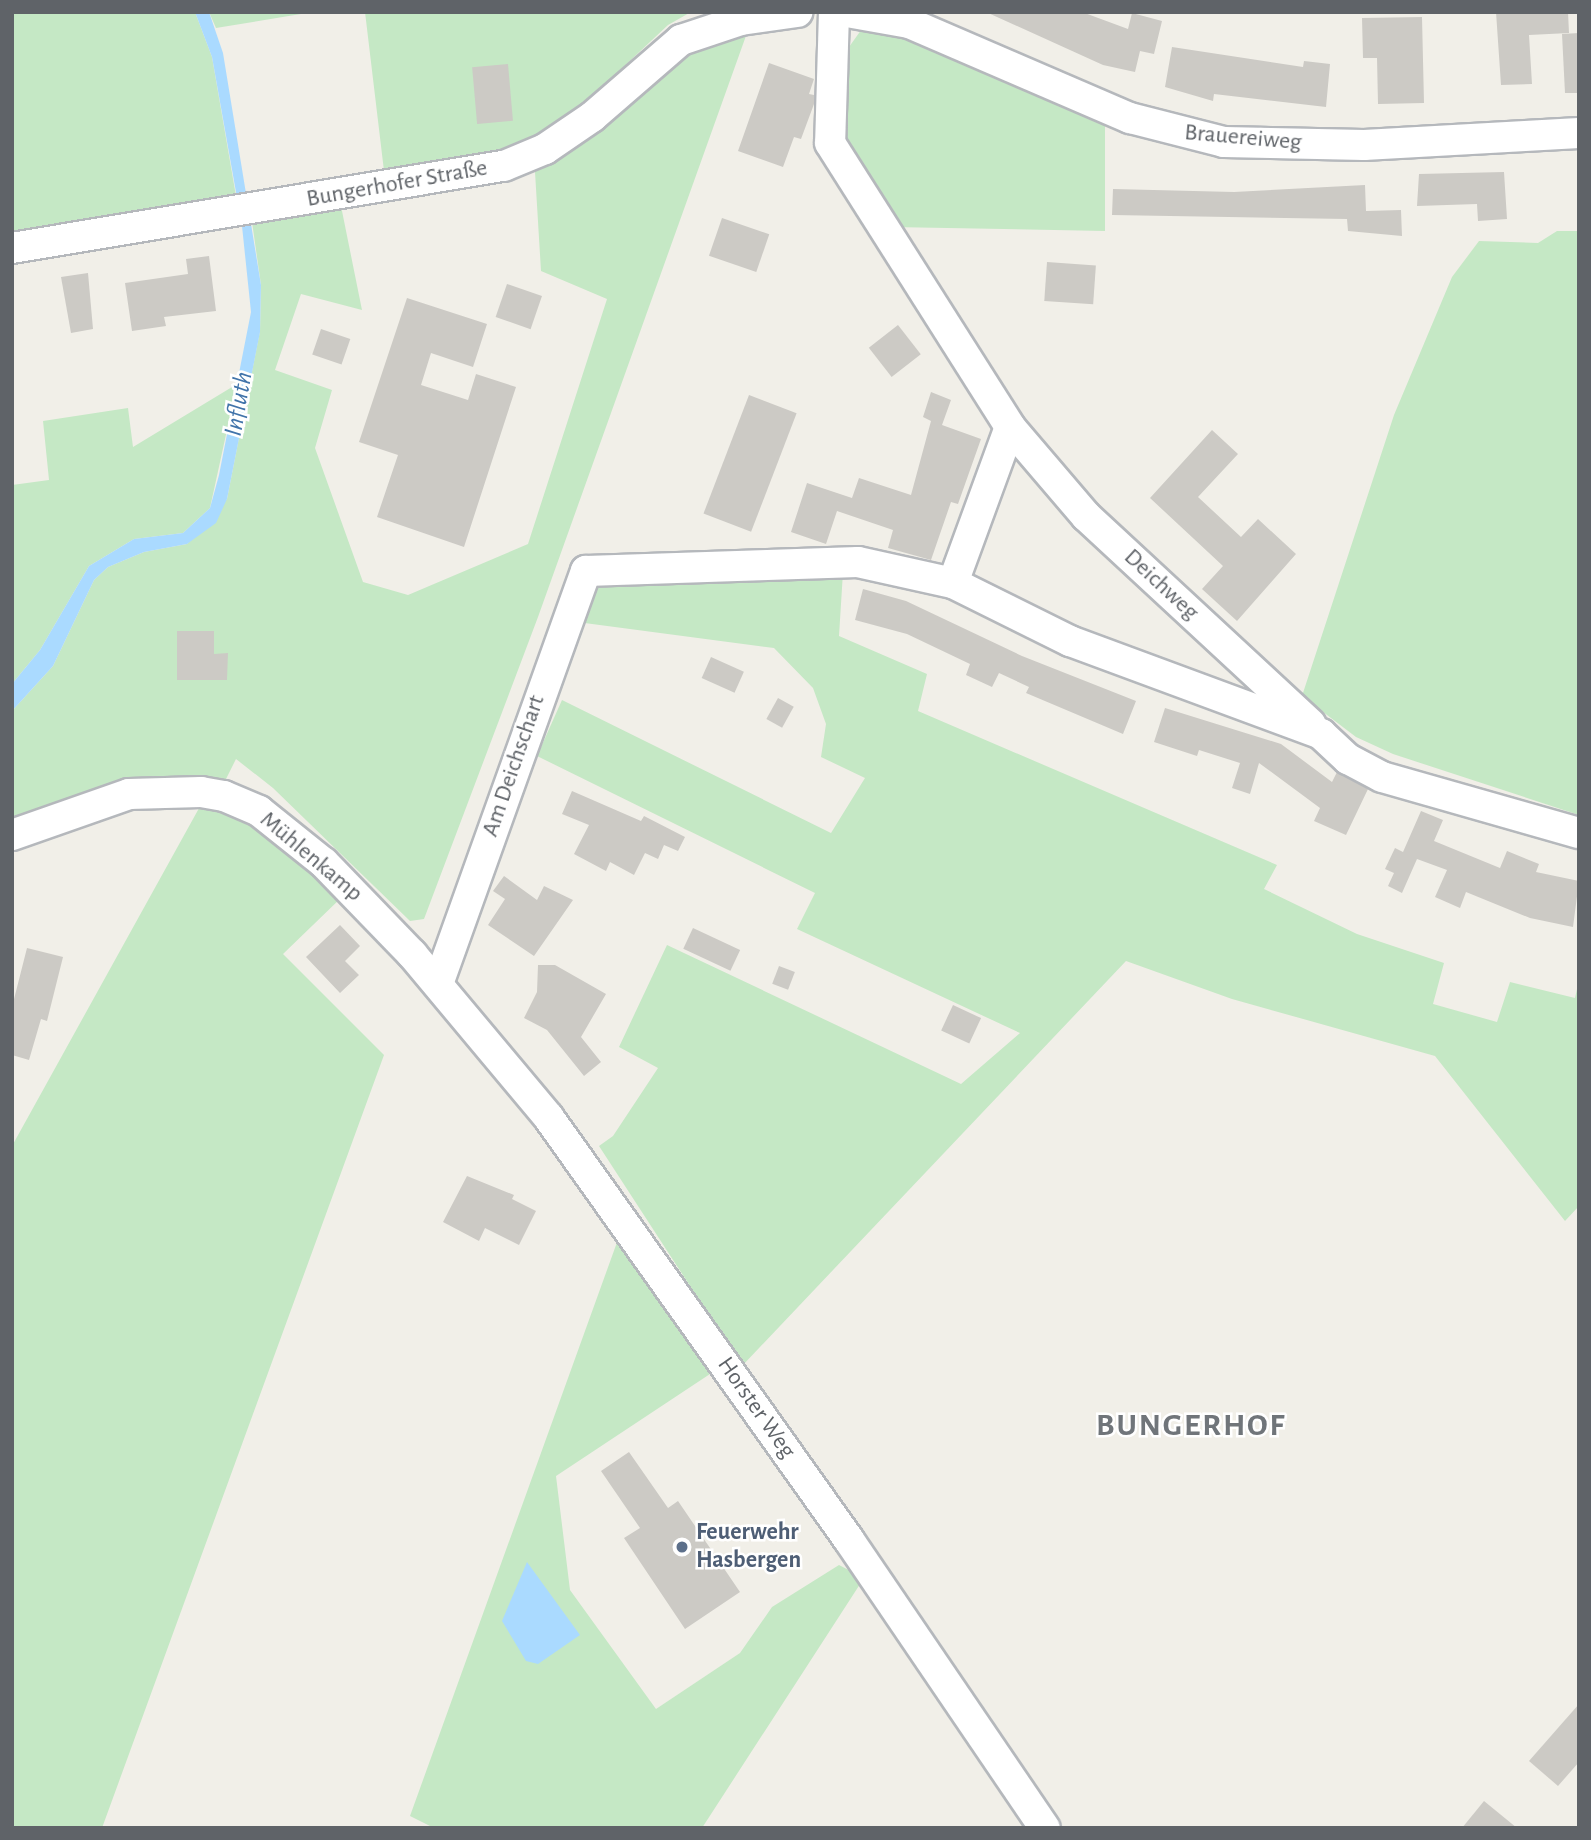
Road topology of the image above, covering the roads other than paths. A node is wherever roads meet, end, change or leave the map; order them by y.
1 (797, 12) edge
2 (834, 12) edge
3 (846, 12) edge
4 (1579, 133) edge
5 (12, 248) edge
6 (1010, 427) junction
7 (608, 568) joint
8 (953, 583) junction
9 (1321, 734) junction
10 (1579, 833) edge
11 (12, 835) edge
12 (444, 992) junction
13 (1045, 1828) edge

1 - 5 street, Bungerhofer Straße
2 - 6 street, Deichweg
3 - 4 street, Brauereiweg
6 - 8 street
6 - 9 street, Deichweg
7 - 8 street, Deichweg
7 - 12 street, Am Deichschart
8 - 9 street, Deichweg
9 - 10 street, Deichweg
11 - 12 street, Mühlenkamp
12 - 13 street, Horster Weg

